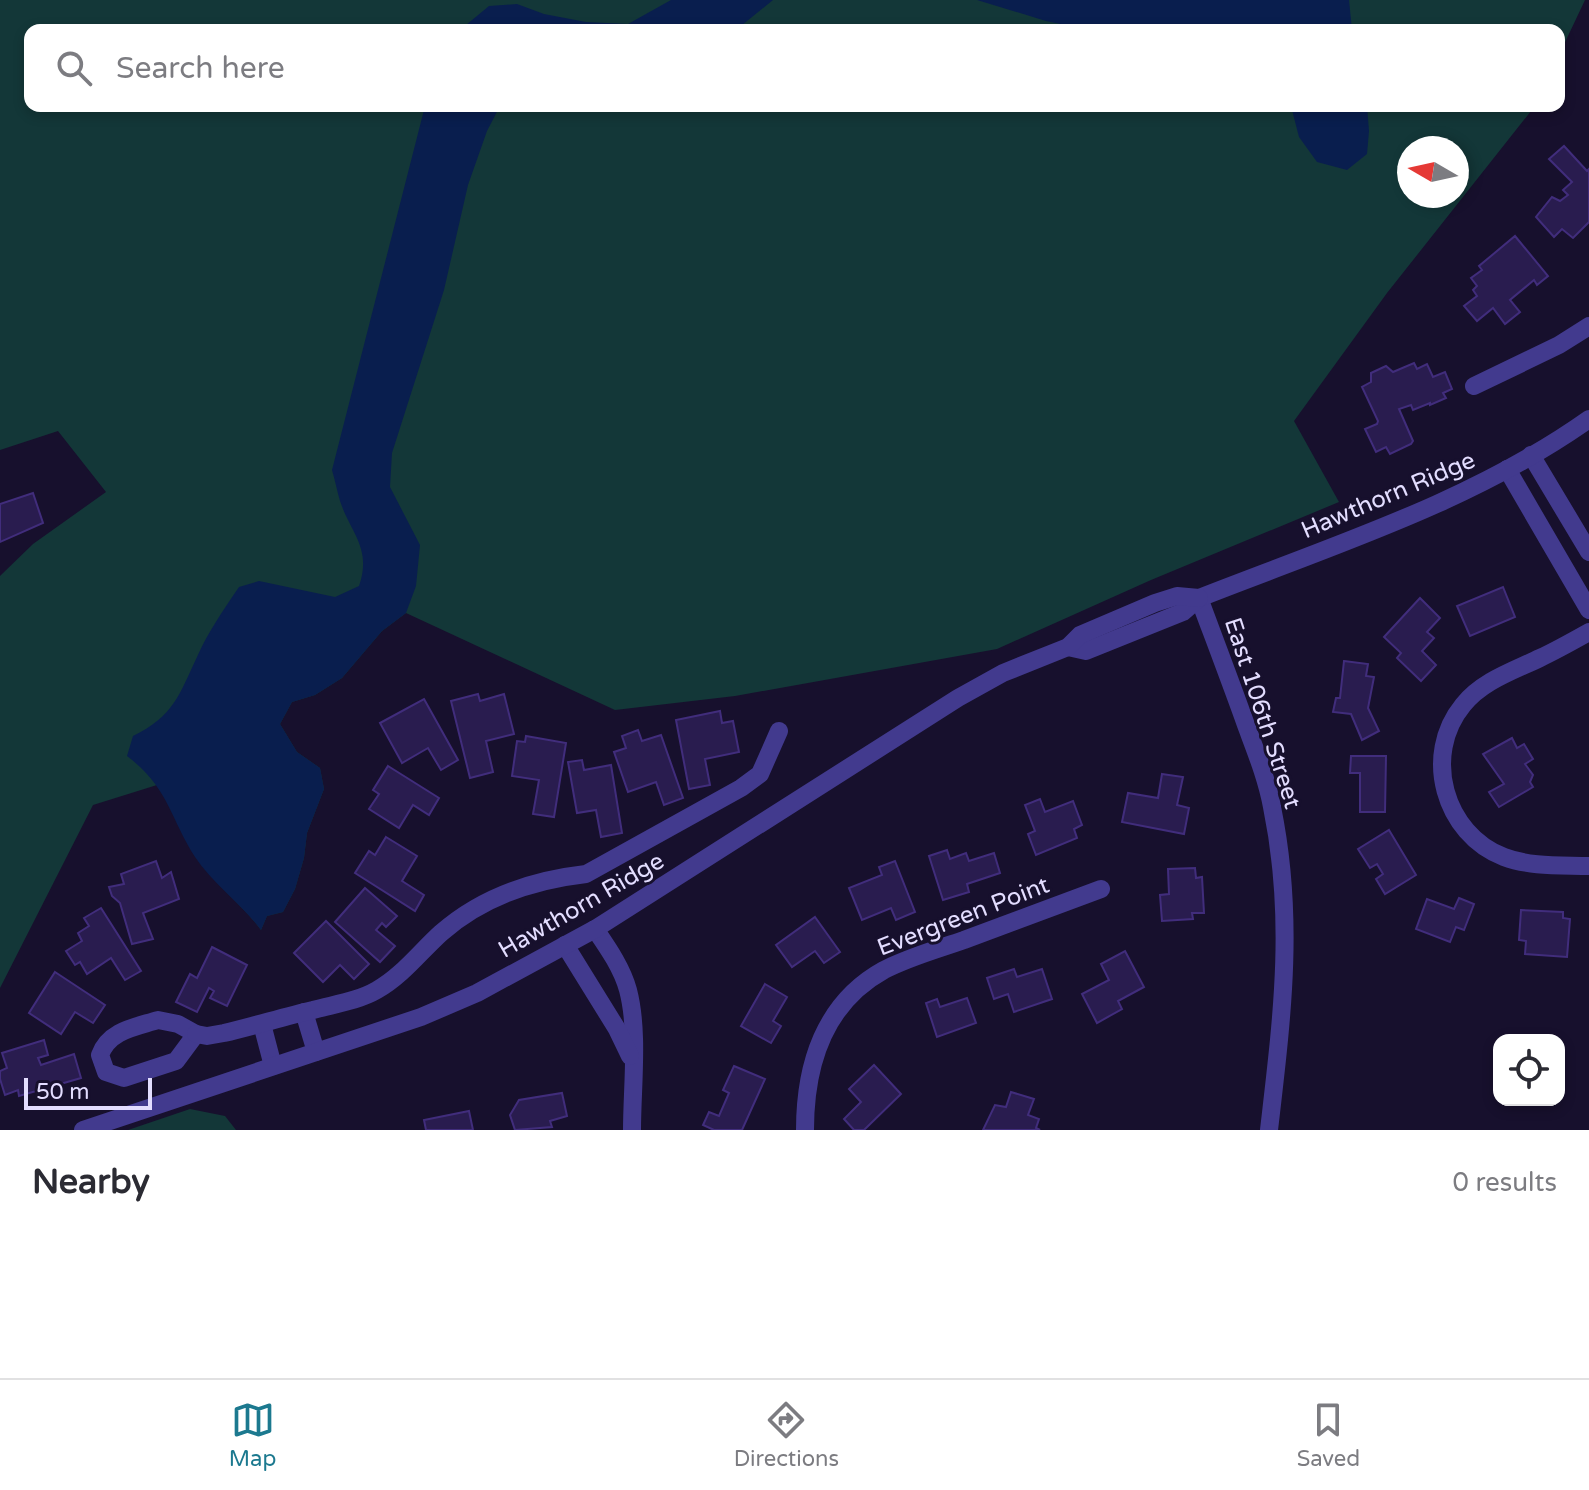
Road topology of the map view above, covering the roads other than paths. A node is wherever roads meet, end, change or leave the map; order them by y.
1 (1589, 326) edge
2 (1474, 386) dead end
3 (1589, 419) edge
4 (1531, 455) junction
5 (1507, 469) junction
6 (1589, 552) edge
7 (1199, 598) junction
8 (1589, 610) edge
9 (1589, 632) edge
10 (779, 731) dead end
11 (1589, 866) edge
12 (1101, 889) dead end
13 (595, 929) junction
14 (565, 945) junction
15 (304, 1012) junction
16 (262, 1024) junction
17 (196, 1034) junction
18 (316, 1052) junction
19 (632, 1062) junction
20 (273, 1066) junction
21 (83, 1130) edge
22 (632, 1130) edge
23 (805, 1130) edge
24 (1269, 1130) edge

1 - 2 street
3 - 4 street, Hawthorn Ridge
4 - 5 street, Hawthorn Ridge
4 - 6 street
5 - 7 street, Hawthorn Ridge
5 - 8 street
7 - 13 street, Hawthorn Ridge
7 - 24 street, East 106th Street
9 - 11 street
10 - 15 street
12 - 23 street, Evergreen Point
13 - 14 street, Hawthorn Ridge
13 - 19 street
14 - 18 street, Hawthorn Ridge
14 - 19 street
15 - 16 street
15 - 18 street
16 - 17 street
16 - 20 street
17 - 17 street
18 - 20 street, Hawthorn Ridge
19 - 22 street
20 - 21 street, Hawthorn Ridge

